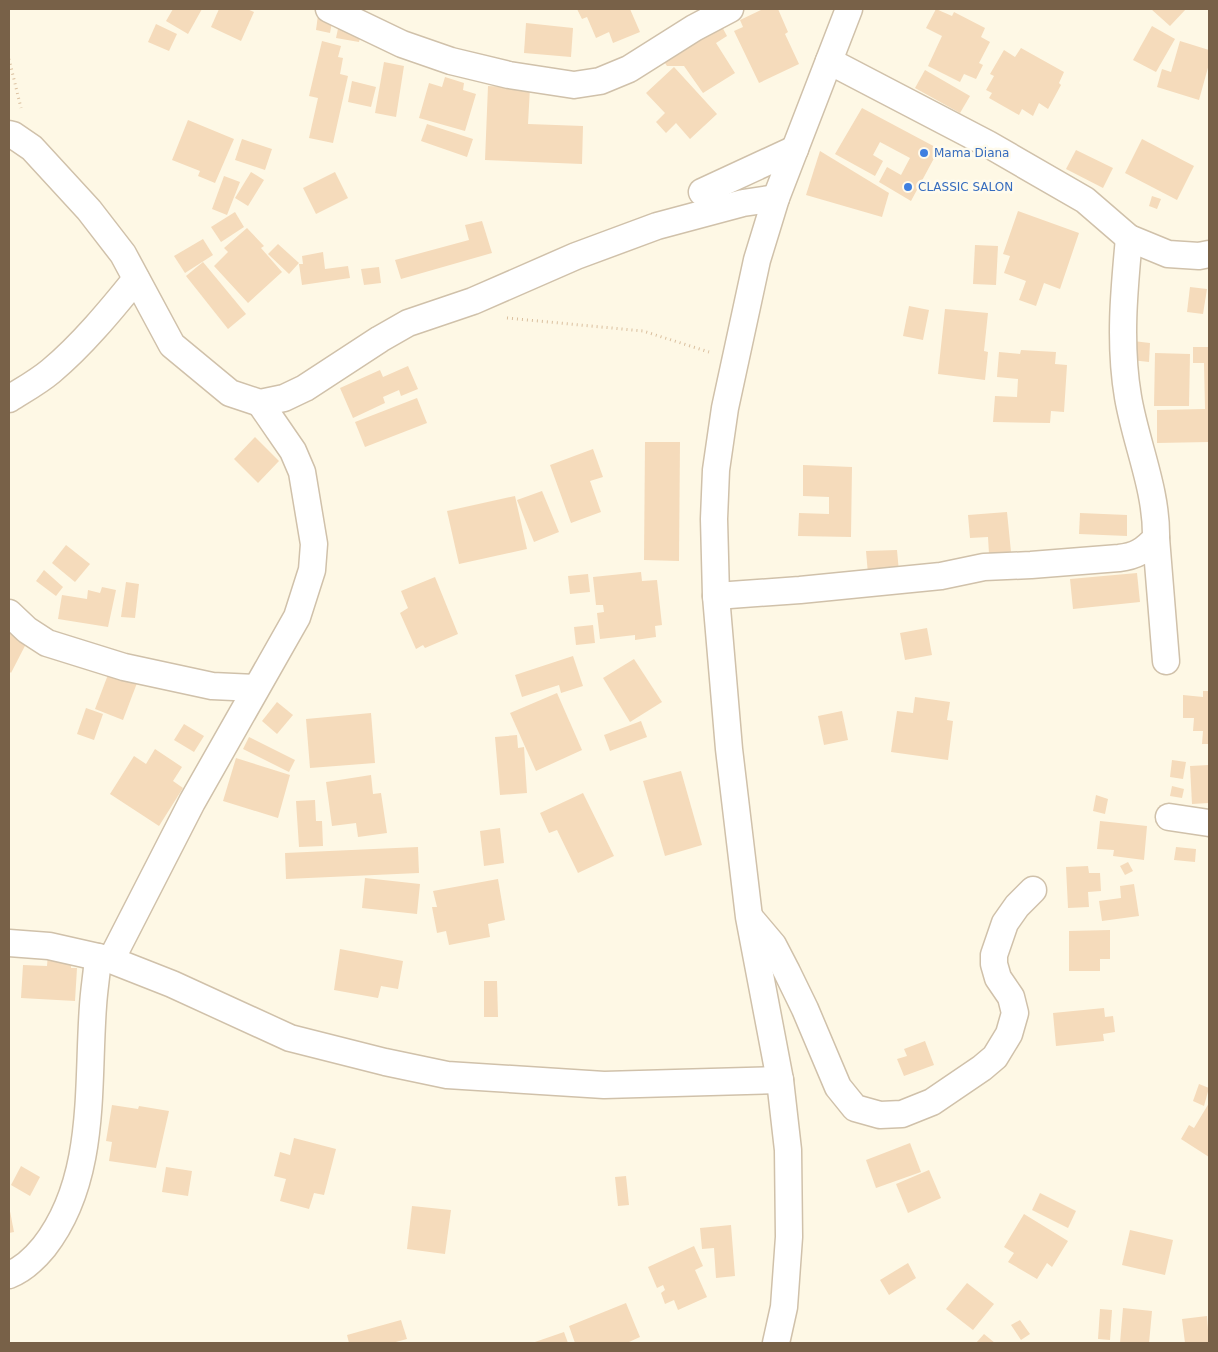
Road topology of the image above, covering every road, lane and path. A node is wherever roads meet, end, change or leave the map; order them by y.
1 (330, 9) edge
2 (730, 9) edge
3 (849, 9) edge
4 (9, 59) edge
5 (829, 61) junction
6 (9, 134) edge
7 (32, 148) junction
8 (795, 149) junction
9 (702, 192) dead end
10 (776, 198) junction
11 (1129, 238) junction
12 (1209, 254) edge
13 (136, 279) junction
14 (473, 301) junction
15 (736, 361) junction
16 (9, 398) edge
17 (260, 403) junction
18 (1156, 538) junction
19 (716, 596) junction
20 (9, 613) edge
21 (1166, 661) dead end
22 (256, 688) junction
23 (1169, 817) dead end
24 (1209, 823) edge
25 (1033, 890) dead end
26 (749, 917) junction
27 (9, 943) edge
28 (105, 958) junction
29 (780, 1080) junction
30 (9, 1275) edge
31 (776, 1343) edge

1 - 2 street
3 - 5 street
4 - 7 path
5 - 8 street
5 - 11 street
6 - 7 street
7 - 13 street
8 - 9 street
8 - 10 street
10 - 14 street
10 - 15 street
11 - 12 street
11 - 18 street
13 - 16 street
13 - 17 street
14 - 15 path
14 - 17 street
15 - 19 street
17 - 22 street
18 - 19 street
18 - 21 street
19 - 26 street
20 - 22 street
22 - 28 street
23 - 24 street
25 - 26 street
26 - 29 street
27 - 28 street
28 - 29 street
28 - 30 street
29 - 31 street

